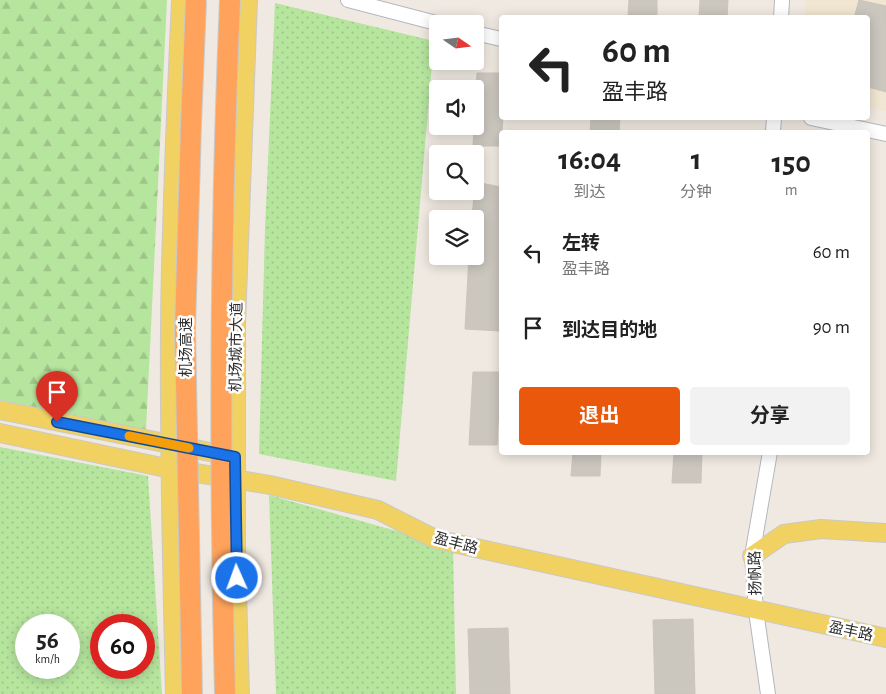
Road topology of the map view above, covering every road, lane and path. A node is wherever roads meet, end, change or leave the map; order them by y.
1 (181, 0) edge
2 (196, 0) edge
3 (230, 0) edge
4 (248, 0) edge
5 (348, 0) edge
6 (782, 0) edge
7 (781, 15) edge
8 (429, 21) edge
9 (484, 35) edge
10 (499, 39) edge
11 (820, 120) edge
12 (867, 130) edge
13 (870, 131) edge
14 (886, 134) edge
15 (0, 410) edge
16 (0, 433) edge
17 (171, 444) junction
18 (769, 455) edge
19 (235, 457) junction
20 (171, 469) junction
21 (235, 479) junction
22 (886, 533) edge
23 (752, 556) junction
24 (756, 611) junction
25 (886, 638) edge
26 (175, 694) edge
27 (192, 694) edge
28 (225, 694) edge
29 (240, 694) edge
30 (768, 694) edge

1 - 17 main road
2 - 27 highway, 机场高速, bridge
3 - 28 highway, bridge
4 - 19 main road, 机场城市大道
5 - 8 street
6 - 7 street
9 - 10 street
11 - 12 street
13 - 14 street
15 - 17 main road
16 - 20 main road, 盈丰路
17 - 19 main road
17 - 20 main road
18 - 23 street, 扬帆路
19 - 21 main road, 机场城市大道
20 - 21 main road, 盈丰路
20 - 26 main road
21 - 24 main road, 盈丰路
21 - 29 main road, 机场城市大道
22 - 23 main road
23 - 24 street, 扬帆路
24 - 25 main road, 盈丰路
24 - 30 street, 扬帆路

